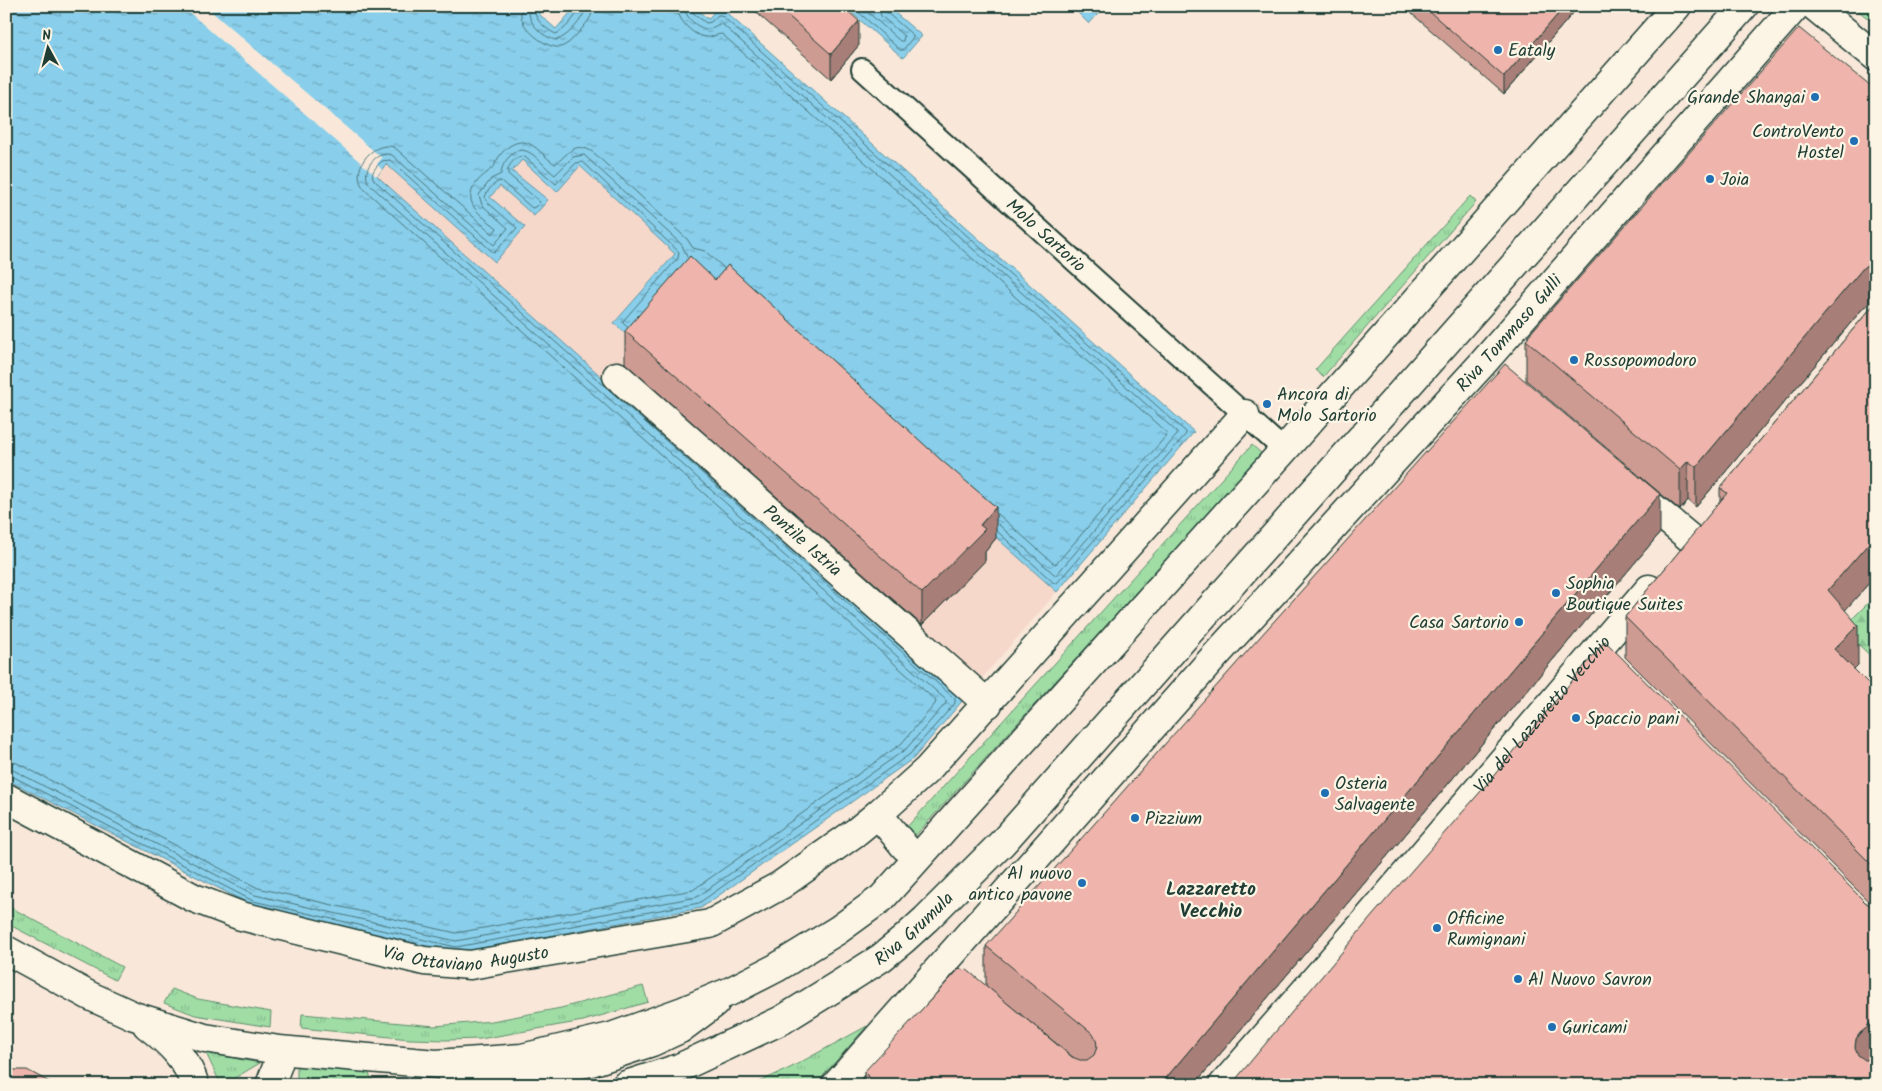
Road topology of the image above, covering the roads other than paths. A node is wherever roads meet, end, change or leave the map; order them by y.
1 (1677, 6) edge
2 (1744, 6) edge
3 (1796, 6) edge
4 (1814, 6) edge
5 (1876, 57) edge
6 (862, 69) dead end
7 (1482, 364) junction
8 (616, 376) dead end
9 (1504, 383) edge
10 (1237, 408) junction
11 (1284, 450) junction
12 (1611, 472) edge
13 (988, 704) junction
14 (6, 800) edge
15 (878, 814) junction
16 (906, 847) dead end
17 (6, 950) edge
18 (731, 991) junction
19 (134, 1016) junction
20 (677, 1076) edge
21 (195, 1085) edge
22 (451, 1085) edge
23 (626, 1085) edge
24 (836, 1085) edge
25 (1223, 1085) edge

1 - 11 street
2 - 20 street, Riva Grumula
3 - 7 street, Riva Tommaso Gulli
4 - 5 street
6 - 10 lane, Molo Sartorio
7 - 9 street
7 - 24 street, Riva Tommaso Gulli
8 - 13 street, Pontile Istria
10 - 11 lane
10 - 13 street
11 - 18 street
12 - 25 street, Via del Lazzaretto Vecchio
13 - 15 street
14 - 15 street, Via Ottaviano Augusto
15 - 16 street
17 - 19 street
18 - 19 street
18 - 22 street
19 - 21 street
20 - 23 street, Riva Grumula

